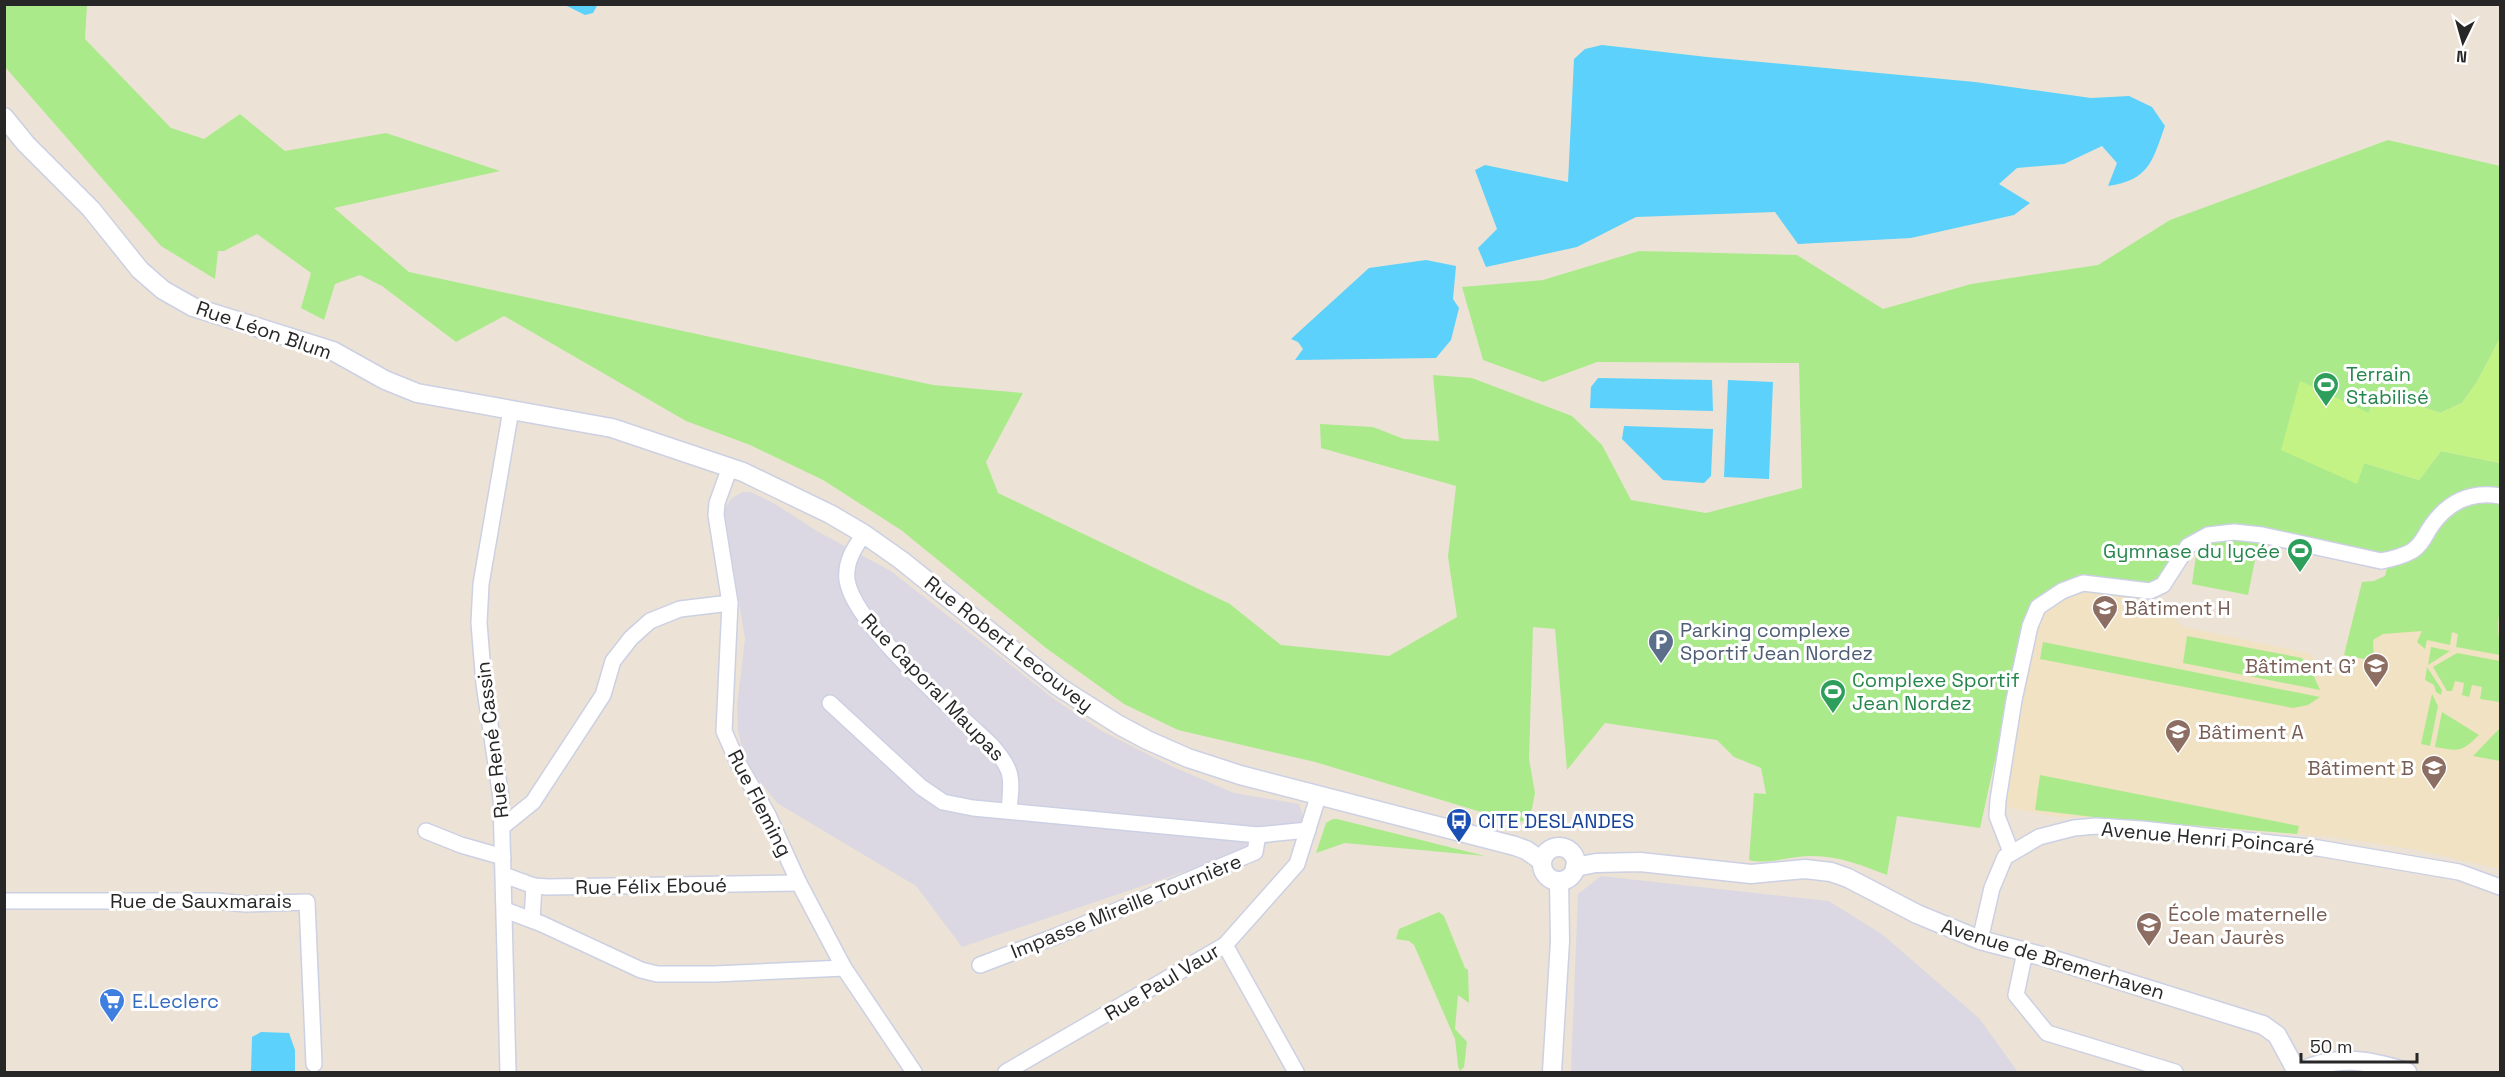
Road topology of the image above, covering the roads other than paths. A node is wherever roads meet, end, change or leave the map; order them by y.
1 (4, 117) edge
2 (511, 410) junction
3 (730, 467) junction
4 (2500, 496) edge
5 (864, 534) junction
6 (730, 603) junction
7 (830, 704) dead end
8 (1318, 797) junction
9 (1009, 810) junction
10 (502, 828) junction
11 (1308, 830) junction
12 (426, 831) dead end
13 (1258, 835) junction
14 (2011, 852) junction
15 (504, 857) junction
16 (1542, 861) junction
17 (1575, 867) junction
18 (504, 875) junction
19 (1559, 881) junction
20 (799, 883) junction
21 (534, 886) junction
22 (2500, 887) edge
23 (4, 901) edge
24 (505, 910) junction
25 (532, 920) junction
26 (1980, 940) junction
27 (1225, 945) junction
28 (2025, 952) junction
29 (980, 965) dead end
30 (844, 968) junction
31 (314, 1064) dead end
32 (508, 1072) edge
33 (914, 1072) edge
34 (1006, 1072) edge
35 (1296, 1072) edge
36 (1552, 1072) edge
37 (2175, 1072) edge
38 (2298, 1072) edge
39 (2407, 1072) edge

1 - 2 street, Rue Léon Blum
2 - 3 street, Rue Léon Blum
2 - 10 street, Rue René Cassin
3 - 5 street, Rue Robert Lecouvey
3 - 6 street, Rue Fleming
4 - 14 street
5 - 8 street, Rue Robert Lecouvey
5 - 9 street, Rue Caporal Maupas
6 - 10 street
6 - 20 street, Rue Fleming
7 - 9 street
8 - 11 street, Rue Paul Vaur
8 - 16 street, Rue Robert Lecouvey
9 - 13 street
10 - 15 street, Rue René Cassin
11 - 13 street
11 - 27 street, Rue Paul Vaur
12 - 15 street
13 - 29 street, Impasse Mireille Tournière
14 - 22 street, Avenue Henri Poincaré
14 - 26 street
15 - 18 street, Rue René Cassin
16 - 17 street
16 - 19 street
17 - 19 street
17 - 26 street, Avenue de Bremerhaven
18 - 21 street, Rue Félix Eboué
18 - 24 street, Rue René Cassin
19 - 36 street
20 - 21 street, Rue Félix Eboué
20 - 30 street, Rue Fleming
21 - 25 street
23 - 31 street, Rue de Sauxmarais
24 - 25 street
24 - 32 street, Rue René Cassin
25 - 30 street
26 - 28 street, Avenue de Bremerhaven
27 - 34 street, Rue Paul Vaur
27 - 35 street
28 - 37 street
28 - 38 street, Avenue de Bremerhaven
30 - 33 street, Rue Fleming
38 - 39 street, Avenue de Bremerhaven

